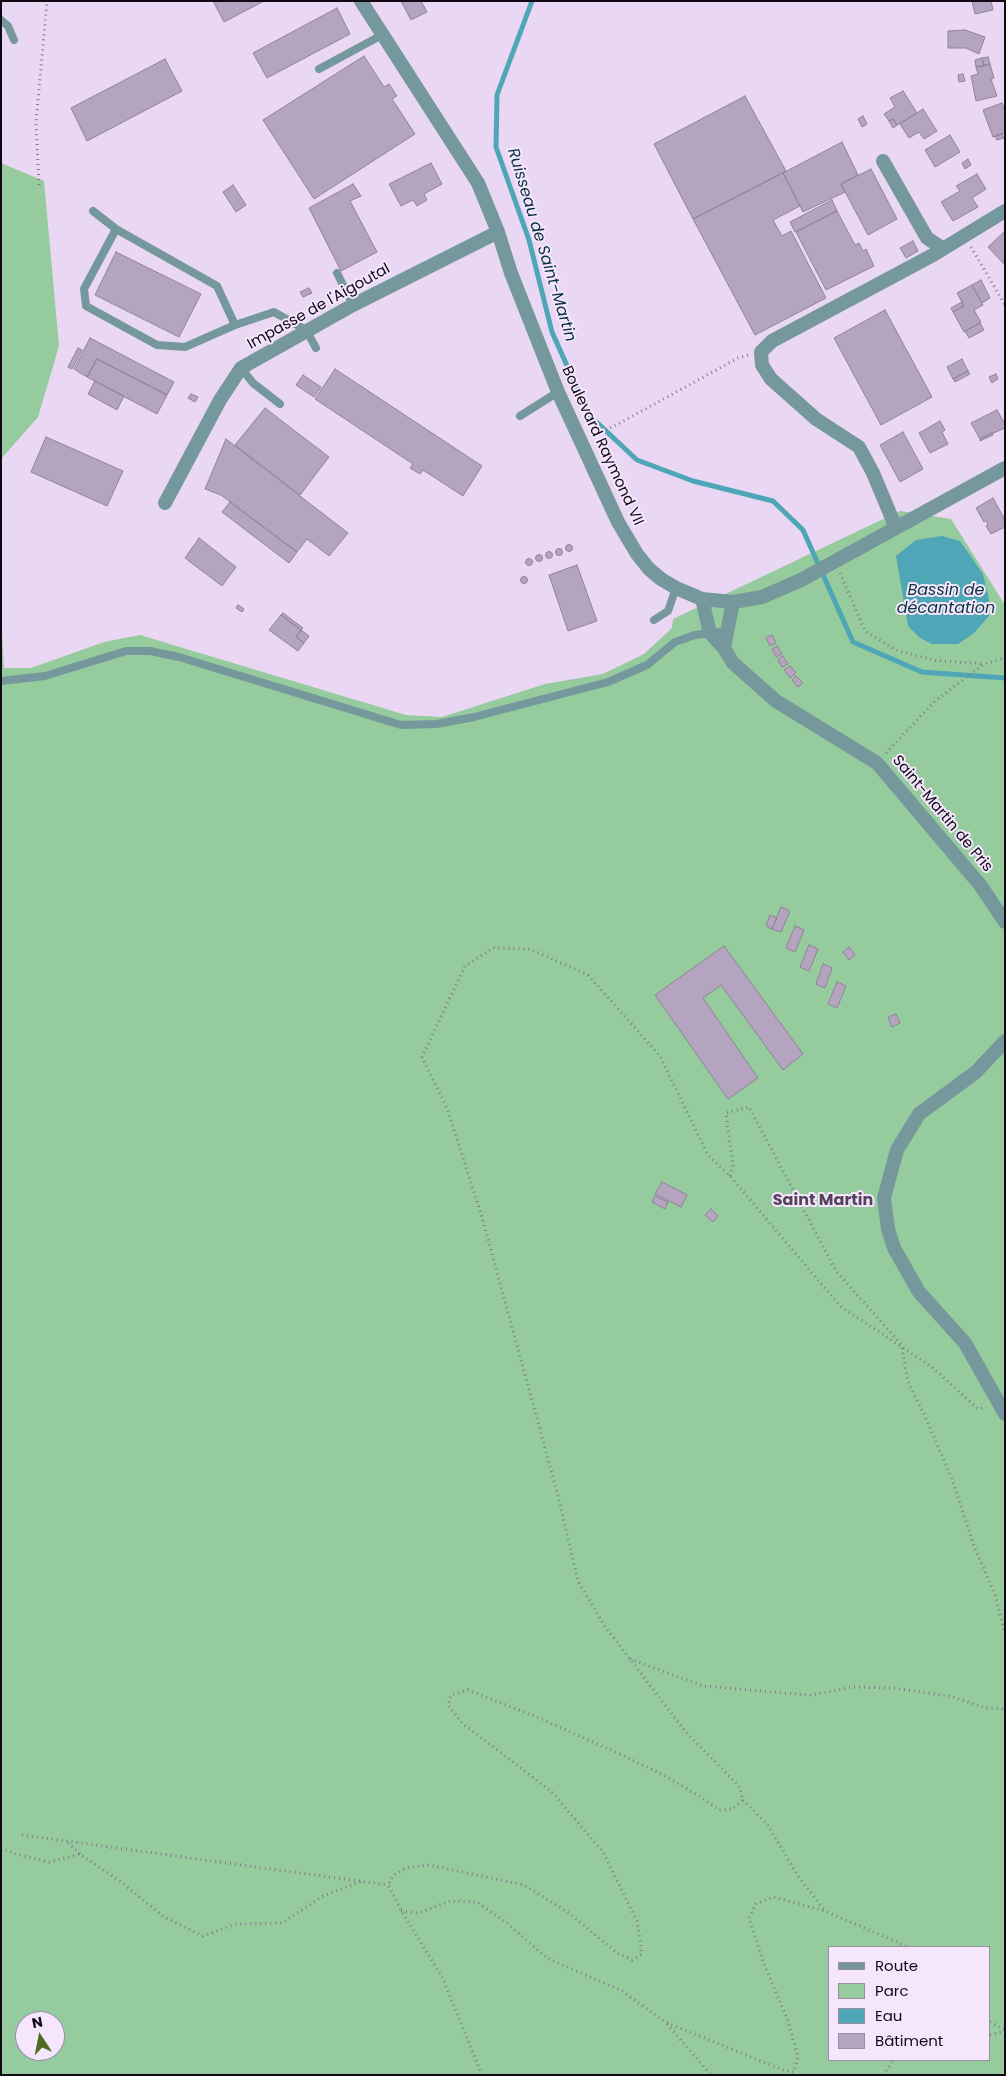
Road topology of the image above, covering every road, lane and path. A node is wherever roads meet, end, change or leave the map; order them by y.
1 (47, 1) edge
2 (361, 1) edge
3 (1, 20) edge
4 (382, 35) junction
5 (14, 40) dead end
6 (319, 69) dead end
7 (883, 161) dead end
8 (39, 185) dead end
9 (93, 211) dead end
10 (1005, 211) edge
11 (116, 229) junction
12 (498, 232) junction
13 (964, 236) junction
14 (942, 248) junction
15 (337, 273) dead end
16 (353, 304) junction
17 (1005, 305) edge
18 (235, 325) junction
19 (306, 330) junction
20 (316, 348) dead end
21 (761, 352) junction
22 (241, 368) junction
23 (558, 392) junction
24 (280, 404) dead end
25 (520, 416) dead end
26 (587, 428) dead end
27 (599, 432) dead end
28 (595, 445) dead end
29 (1005, 468) edge
30 (165, 503) dead end
31 (896, 528) junction
32 (836, 561) junction
33 (676, 588) junction
34 (702, 599) junction
35 (733, 602) junction
36 (654, 620) dead end
37 (728, 631) junction
38 (710, 633) junction
39 (724, 648) junction
40 (1005, 658) edge
41 (984, 664) junction
42 (1, 681) edge
43 (877, 763) junction
44 (1005, 922) edge
45 (1005, 1042) edge
46 (730, 1176) junction
47 (900, 1344) junction
48 (1003, 1410) edge
49 (1005, 1634) edge
50 (630, 1659) junction
51 (1005, 1709) edge
52 (743, 1800) junction
53 (22, 1835) dead end
54 (67, 1843) junction
55 (1, 1848) edge
56 (80, 1854) junction
57 (362, 1881) junction
58 (388, 1885) junction
59 (401, 1910) junction
60 (824, 1911) junction
61 (906, 1946) edge
62 (665, 2022) junction
63 (991, 2023) edge
64 (1005, 2031) edge
65 (991, 2035) edge
66 (893, 2061) edge
67 (482, 2075) edge
68 (711, 2075) edge
69 (883, 2075) edge

1 - 8 path
2 - 4 street, Boulevard Raymond VII
3 - 5 lane
4 - 6 lane
4 - 12 street, Boulevard Raymond VII
7 - 14 street
9 - 11 lane
10 - 13 street
11 - 18 lane
11 - 18 lane
12 - 16 street, Impasse de l'Aigoutal
12 - 23 street, Boulevard Raymond VII
13 - 14 street
13 - 17 path
14 - 21 street
15 - 16 lane
16 - 19 street, Impasse de l'Aigoutal
18 - 19 lane
19 - 20 lane
19 - 22 street, Impasse de l'Aigoutal
21 - 27 path
21 - 31 street
22 - 24 lane
22 - 30 street, Impasse de l'Aigoutal
23 - 25 lane
23 - 33 street, Boulevard Raymond VII
26 - 28 path
29 - 31 street, Boulevard Raymond VII
31 - 32 street, Boulevard Raymond VII
32 - 35 street, Boulevard Raymond VII
32 - 41 path
33 - 34 street, Boulevard Raymond VII
33 - 36 lane
34 - 35 street, Boulevard Raymond VII
34 - 38 street
35 - 37 street
37 - 38 lane
37 - 39 street
38 - 39 street, Saint-Martin de Pris
38 - 42 lane
39 - 43 street, Saint-Martin de Pris
40 - 41 path
41 - 43 path
43 - 44 street, Saint-Martin de Pris
45 - 48 street
46 - 47 path
46 - 47 path
46 - 50 path
47 - 48 path
47 - 49 path
50 - 51 path
50 - 52 path
52 - 58 path
52 - 60 path
53 - 54 path
54 - 56 path
54 - 57 path
55 - 56 path
56 - 57 path
57 - 58 path
58 - 59 path
59 - 62 path
59 - 67 path
60 - 61 path
60 - 62 path
62 - 68 path
63 - 64 path
64 - 65 path
66 - 69 path

